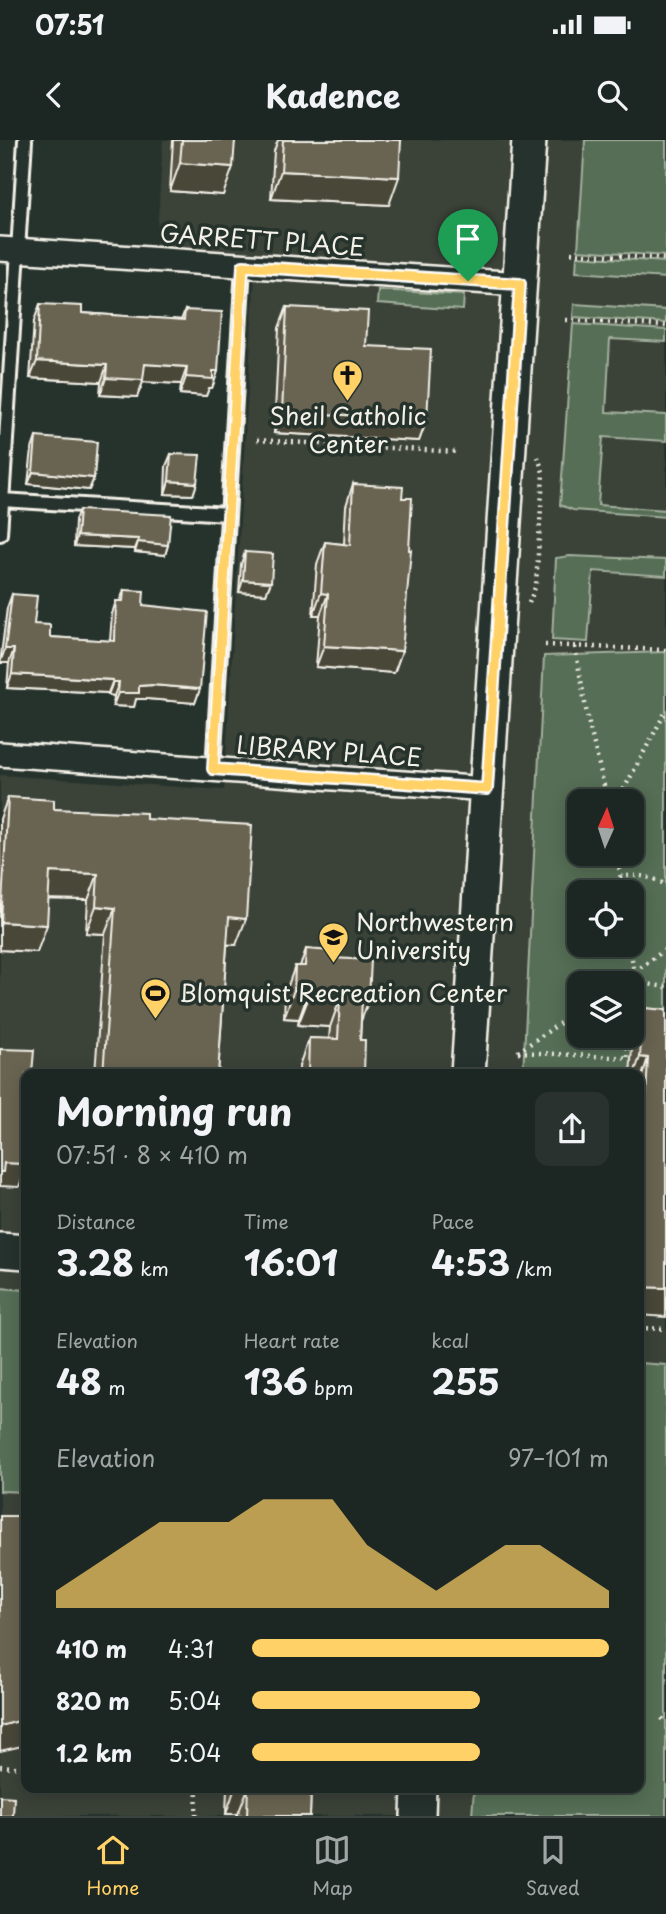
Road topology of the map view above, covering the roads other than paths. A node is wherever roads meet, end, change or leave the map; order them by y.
1 (25, 140) edge
2 (530, 140) edge
3 (9, 250) edge
4 (243, 266) junction
5 (520, 284) junction
6 (2, 500) junction
7 (228, 514) junction
8 (0, 534) edge
9 (0, 754) edge
10 (213, 769) junction
11 (487, 789) junction
12 (468, 1069) edge
13 (0, 1251) edge
14 (21, 1252) edge
15 (419, 1793) edge
16 (418, 1816) edge

1 - 3 lane
2 - 5 main road
3 - 4 street, GARRETT PLACE
3 - 6 lane
4 - 5 street, GARRETT PLACE
4 - 7 lane
5 - 11 main road
6 - 7 lane
6 - 8 lane
7 - 10 lane
9 - 10 street, LIBRARY PLACE
10 - 11 street, LIBRARY PLACE
11 - 12 main road
13 - 14 main road
15 - 16 main road

